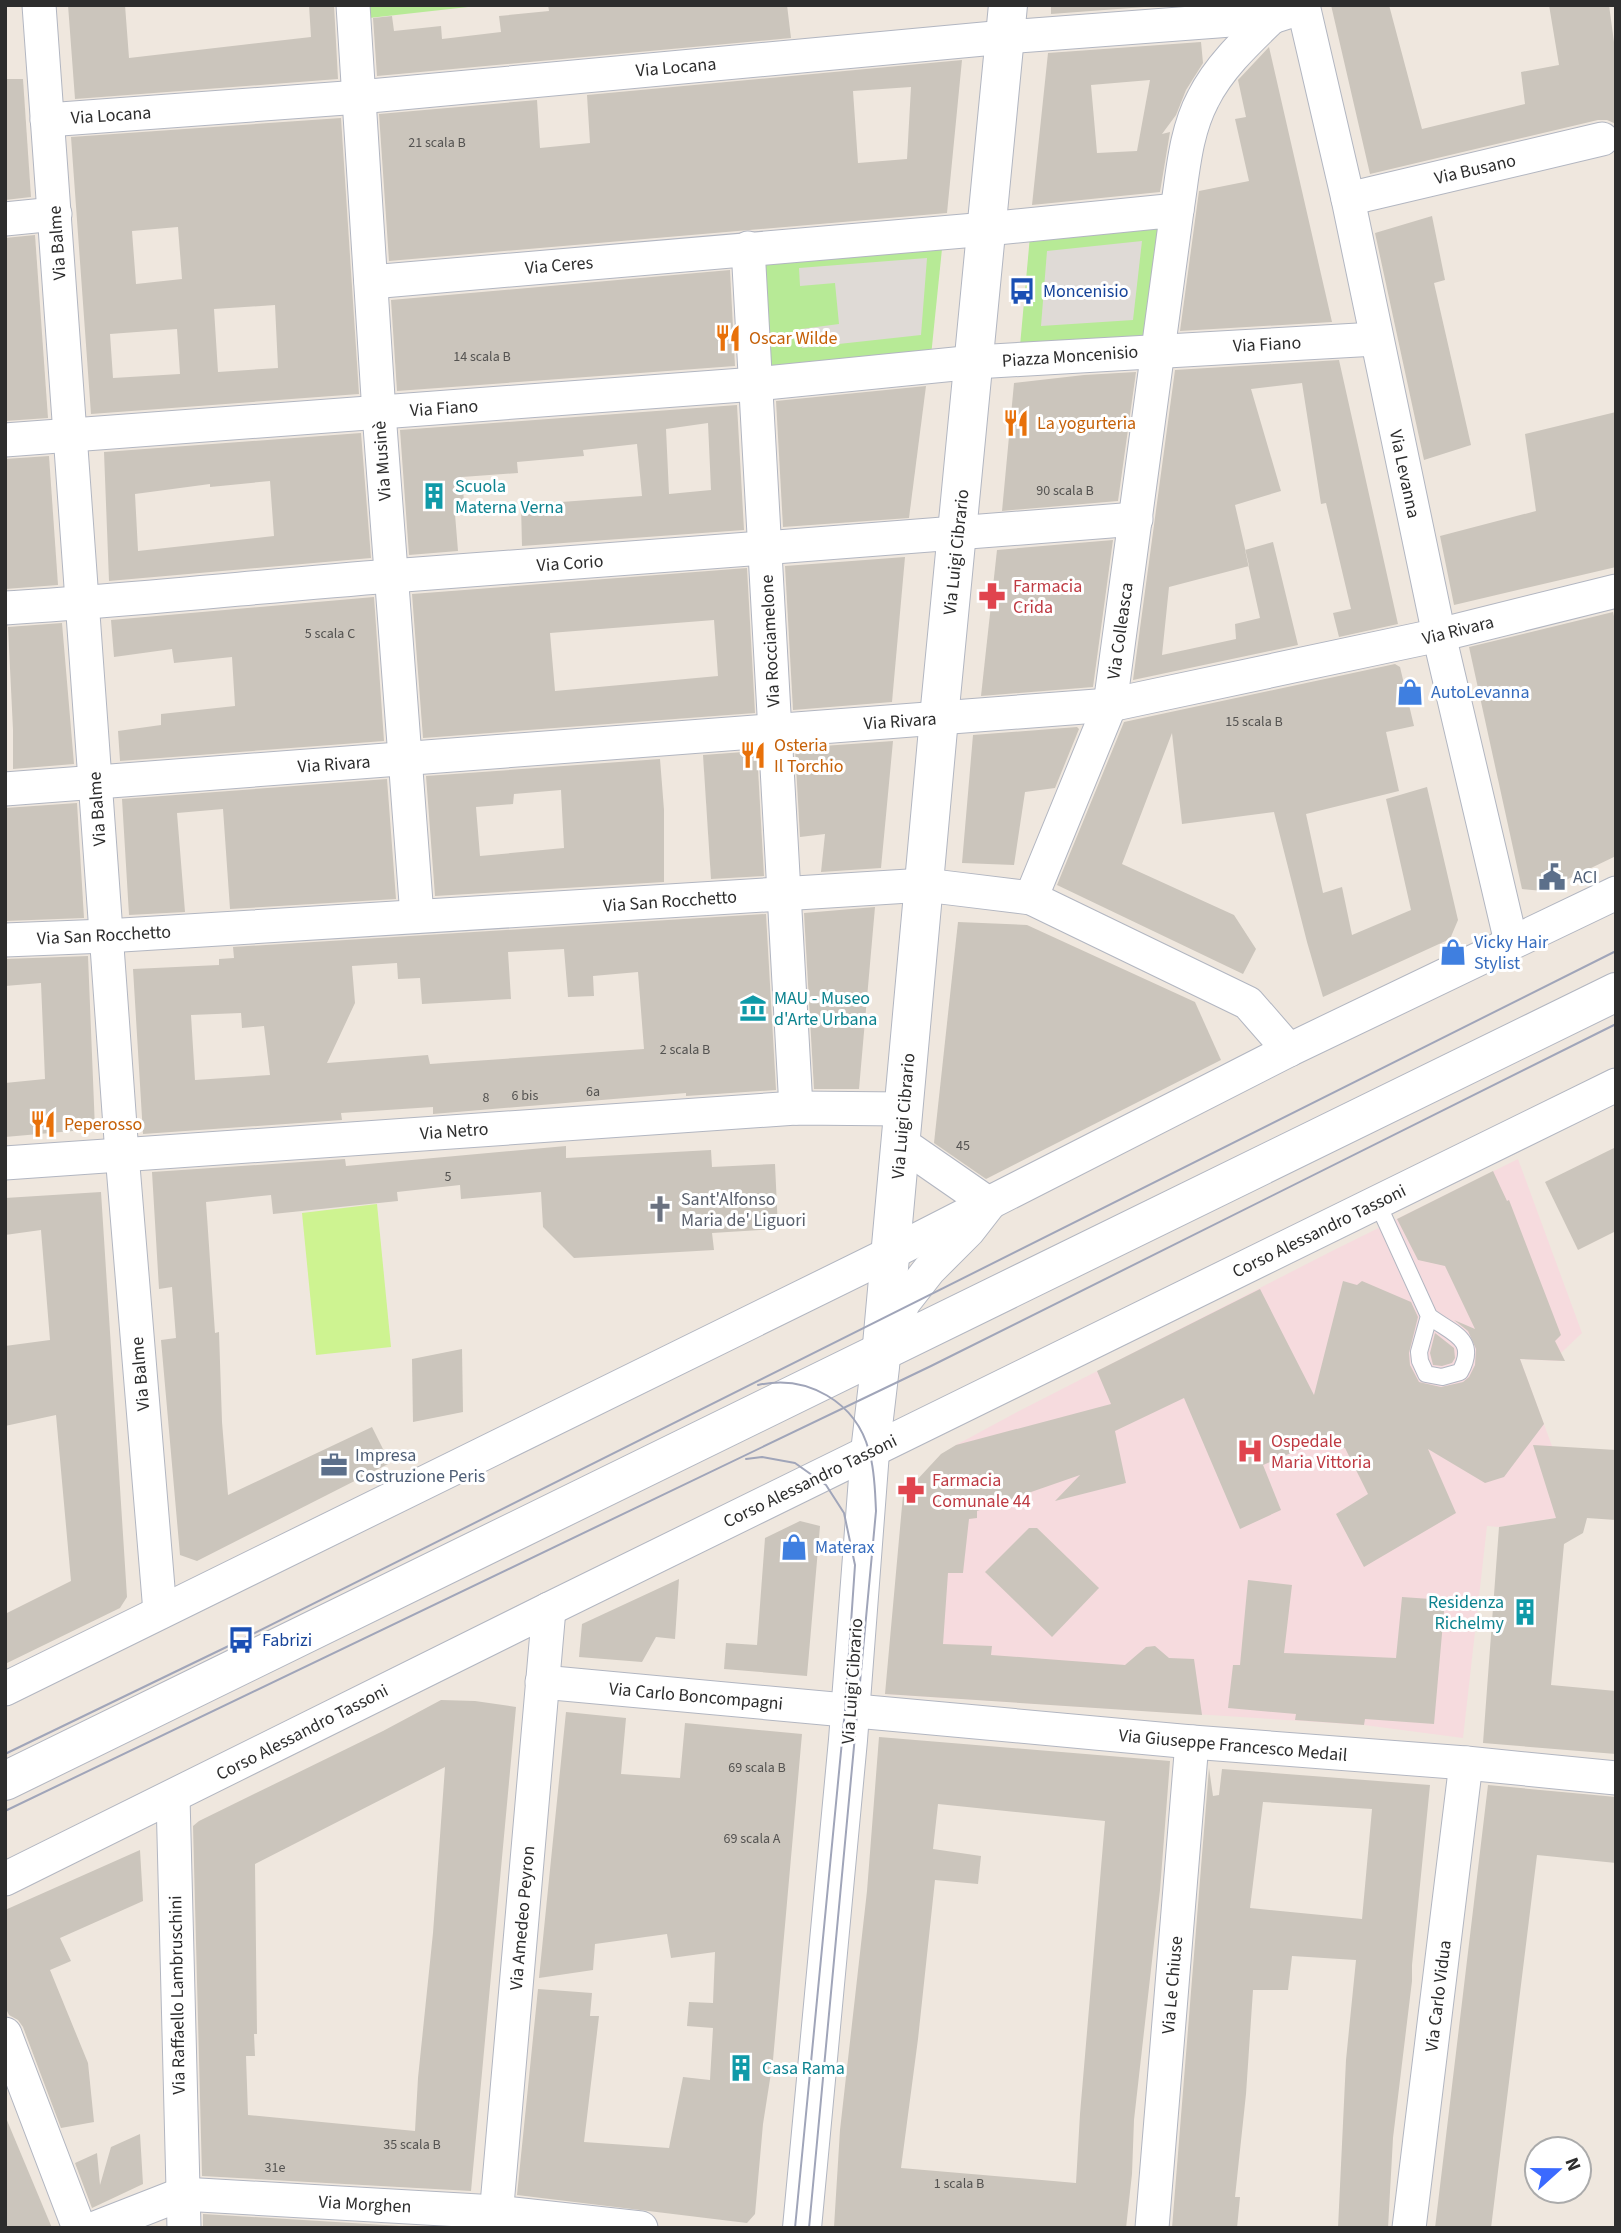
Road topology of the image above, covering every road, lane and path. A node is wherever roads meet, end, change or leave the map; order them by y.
1 (40, 5) edge
2 (353, 5) edge
3 (1293, 9) edge
4 (1007, 21) edge
5 (359, 97) junction
6 (47, 120) junction
7 (1602, 139) dead end
8 (1348, 199) junction
9 (1177, 210) junction
10 (55, 214) junction
11 (5, 219) edge
12 (987, 229) junction
13 (747, 248) junction
14 (371, 282) junction
15 (1376, 339) junction
16 (1158, 350) junction
17 (975, 362) junction
18 (757, 384) junction
19 (379, 413) junction
20 (71, 435) junction
21 (5, 440) edge
22 (1136, 519) junction
23 (959, 534) junction
24 (766, 548) junction
25 (391, 576) junction
26 (1616, 591) edge
27 (83, 604) junction
28 (5, 608) edge
29 (1439, 635) junction
30 (1110, 705) junction
31 (939, 718) junction
32 (774, 731) junction
33 (406, 758) junction
34 (96, 782) junction
35 (5, 789) edge
36 (925, 885) junction
37 (1616, 893) edge
38 (785, 894) junction
39 (1031, 898) junction
40 (418, 916) junction
41 (106, 936) junction
42 (5, 940) edge
43 (1511, 942) junction
44 (1616, 992) edge
45 (1289, 1050) junction
46 (1616, 1085) edge
47 (796, 1108) junction
48 (902, 1126) junction
49 (121, 1154) junction
50 (5, 1163) edge
51 (1377, 1202) junction
52 (989, 1204) junction
53 (891, 1253) junction
54 (1429, 1316) dead end
55 (881, 1353) junction
56 (870, 1452) junction
57 (549, 1608) junction
58 (160, 1612) junction
59 (542, 1682) junction
60 (5, 1689) edge
61 (850, 1710) junction
62 (1192, 1742) junction
63 (1466, 1763) junction
64 (1616, 1778) edge
65 (5, 1781) edge
66 (173, 1797) junction
67 (5, 1879) edge
68 (5, 2034) edge
69 (182, 2194) junction
70 (496, 2220) edge
71 (79, 2228) edge
72 (95, 2228) edge
73 (184, 2228) edge
74 (641, 2228) edge
75 (802, 2228) edge
76 (1152, 2228) edge
77 (1409, 2228) edge

1 - 6 street, Via Balme
2 - 5 street, Via Musinè
3 - 4 street, Via Locana
3 - 8 street, Via Levanna
3 - 9 street
4 - 5 street, Via Locana
4 - 12 street, Via Luigi Cibrario
5 - 6 street, Via Locana
5 - 14 street, Via Musinè
6 - 10 street, Via Balme
7 - 8 street, Via Busano
8 - 15 street, Via Levanna
9 - 12 street
9 - 16 street, Piazza Moncenisio
10 - 11 street
10 - 20 street, Via Balme
12 - 13 street
12 - 17 street, Via Luigi Cibrario
13 - 14 street, Via Ceres
13 - 18 street
14 - 19 street, Via Musinè
15 - 16 street, Via Fiano
15 - 29 street, Via Levanna
16 - 17 street, Piazza Moncenisio
16 - 22 street, Via Colleasca
17 - 18 street, Piazza Moncenisio
17 - 23 street, Via Luigi Cibrario
18 - 19 street, Via Fiano
18 - 24 street, Via Rocciamelone
19 - 20 street, Via Fiano
19 - 25 street, Via Musinè
20 - 21 street, Via Fiano
20 - 27 street, Via Balme
22 - 23 street, Via Corio
22 - 30 street, Via Colleasca
23 - 24 street, Via Corio
23 - 31 street, Via Luigi Cibrario
24 - 25 street, Via Corio
24 - 32 street, Via Rocciamelone
25 - 27 street, Via Corio
25 - 33 street, Via Musinè
26 - 29 street, Via Rivara
27 - 28 street, Via Corio
27 - 34 street, Via Balme
29 - 30 street, Via Rivara
29 - 43 street, Via Levanna
30 - 31 street, Via Rivara
30 - 39 street, Via Colleasca
31 - 32 street, Via Rivara
31 - 36 street, Via Luigi Cibrario
32 - 33 street, Via Rivara
32 - 38 street, Via Rocciamelone
33 - 34 street, Via Rivara
33 - 40 street, Via Musinè
34 - 35 street, Via Rivara
34 - 41 street, Via Balme
36 - 38 street, Via San Rocchetto
36 - 39 street, Via San Rocchetto
36 - 48 street, Via Luigi Cibrario
37 - 43 street
38 - 40 street, Via San Rocchetto
38 - 47 street, Via Rocciamelone
39 - 45 street, Via San Rocchetto
40 - 41 street, Via San Rocchetto
41 - 42 street, Via San Rocchetto
41 - 49 street, Via Balme
43 - 45 street
44 - 55 street
45 - 52 street
46 - 51 street, Corso Alessandro Tassoni
47 - 48 street, Via Netro
47 - 49 street, Via Netro
48 - 52 street
48 - 53 street, Via Luigi Cibrario
49 - 50 street, Via Netro
49 - 58 street, Via Balme
51 - 54 lane
51 - 56 street, Corso Alessandro Tassoni
52 - 53 street
52 - 55 street
53 - 55 street, Via Luigi Cibrario
53 - 58 street
55 - 56 street, Via Luigi Cibrario
55 - 65 street
56 - 57 street, Corso Alessandro Tassoni
56 - 61 street, Via Luigi Cibrario
57 - 59 street, Via Amedeo Peyron
57 - 66 street, Corso Alessandro Tassoni
58 - 60 street
59 - 61 street, Via Carlo Boncompagni
59 - 70 street, Via Amedeo Peyron
61 - 62 street, Via Giuseppe Francesco Medail
61 - 75 street, Via Luigi Cibrario
62 - 63 street, Via Giuseppe Francesco Medail
62 - 76 street, Via Le Chiuse
63 - 64 street, Via Giuseppe Francesco Medail
63 - 77 street, Via Carlo Vidua
66 - 67 street, Corso Alessandro Tassoni
66 - 69 street, Via Raffaello Lambruschini
68 - 71 street
69 - 70 street, Via Morghen
69 - 72 street, Via Morghen
69 - 73 street, Via Raffaello Lambruschini
70 - 74 street, Via Morghen

